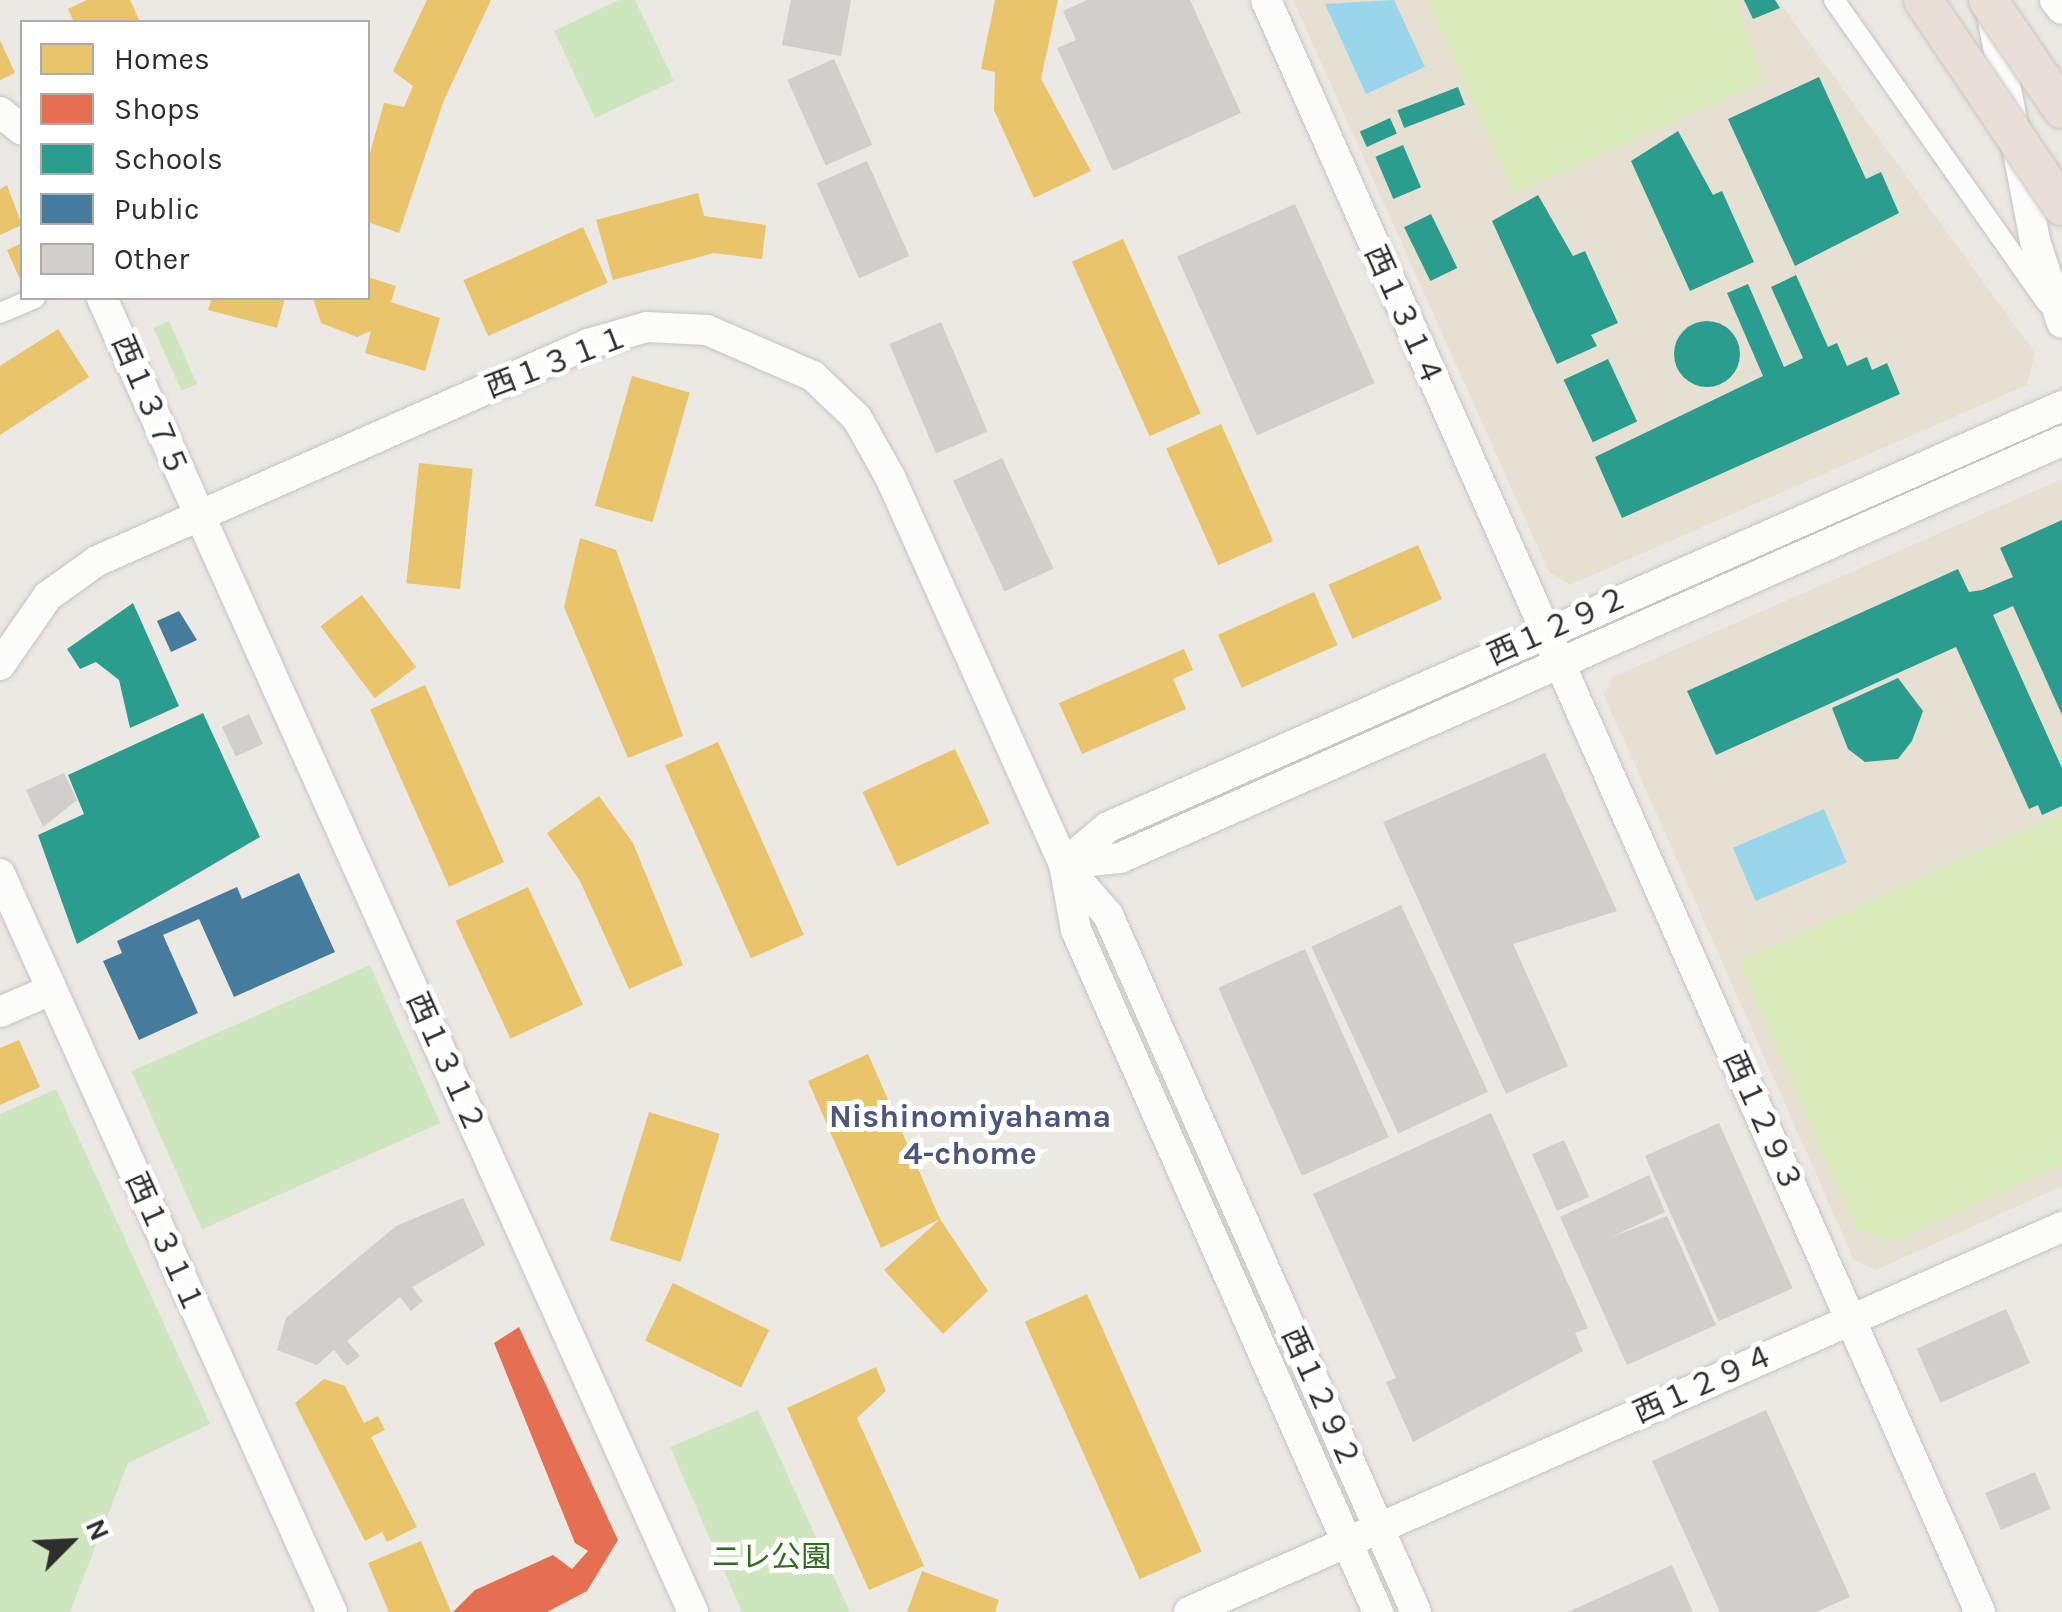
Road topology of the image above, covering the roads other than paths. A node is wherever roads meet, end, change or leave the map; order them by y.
1 (1266, 0) edge
2 (1834, 0) edge
3 (1923, 0) edge
4 (1988, 0) edge
5 (2056, 0) edge
6 (2062, 9) edge
7 (2062, 109) edge
8 (0, 112) edge
9 (20, 128) edge
10 (2062, 206) edge
11 (29, 300) edge
12 (103, 300) edge
13 (0, 313) edge
14 (2062, 324) edge
15 (2062, 406) edge
16 (2062, 441) edge
17 (197, 515) junction
18 (1545, 632) junction
19 (0, 665) edge
20 (1560, 665) junction
21 (1064, 864) junction
22 (0, 874) edge
23 (50, 990) junction
24 (0, 1012) edge
25 (2062, 1226) edge
26 (1851, 1319) junction
27 (1379, 1528) junction
28 (1346, 1542) junction
29 (332, 1612) edge
30 (693, 1612) edge
31 (1189, 1612) edge
32 (1378, 1612) edge
33 (1416, 1612) edge
34 (1980, 1612) edge

1 - 18 street, 西１３１４
2 - 14 street
3 - 10 highway, bridge
4 - 7 highway, bridge
4 - 14 street
5 - 6 street
8 - 9 street
11 - 13 street
12 - 17 street, 西１３７５
15 - 18 street, 西１２９２
16 - 20 street, 西１２９２
17 - 19 street, 西１３１１
17 - 21 street, 西１３１１
17 - 30 street, 西１３１２
18 - 20 street, 西１２９３
18 - 21 street, 西１２９２
20 - 21 street, 西１２９２
20 - 26 street, 西１２９３
21 - 27 street, 西１２９２
21 - 28 street, 西１２９２
22 - 23 street, 西１３１１
23 - 24 street
23 - 29 street, 西１３１１
25 - 26 street, 西１２９４
26 - 27 street, 西１２９４
26 - 34 street, 西１２９３
27 - 28 street, 西１２９４
27 - 33 street, 西１２９２
28 - 31 street, 西１２９４
28 - 32 street, 西１２９２

